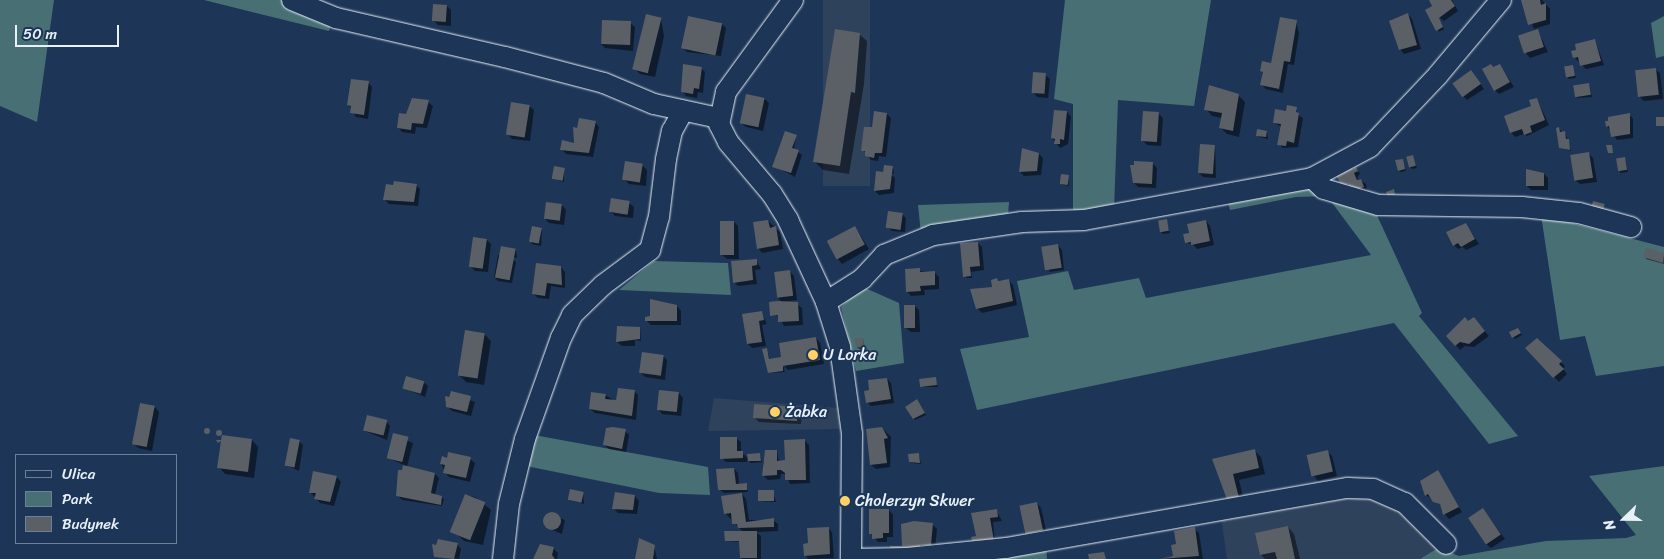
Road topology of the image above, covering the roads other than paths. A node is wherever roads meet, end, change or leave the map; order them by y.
1 (292, 0) edge
2 (793, 0) edge
3 (1501, 0) edge
4 (683, 111) junction
5 (719, 118) junction
6 (1312, 178) junction
7 (1631, 227) dead end
8 (826, 302) junction
9 (1446, 544) dead end
10 (503, 559) edge
11 (851, 559) edge

1 - 4 street
2 - 5 street
3 - 6 street
4 - 5 street
4 - 10 street
5 - 8 street
6 - 7 street
6 - 8 street
8 - 11 street
9 - 11 street

